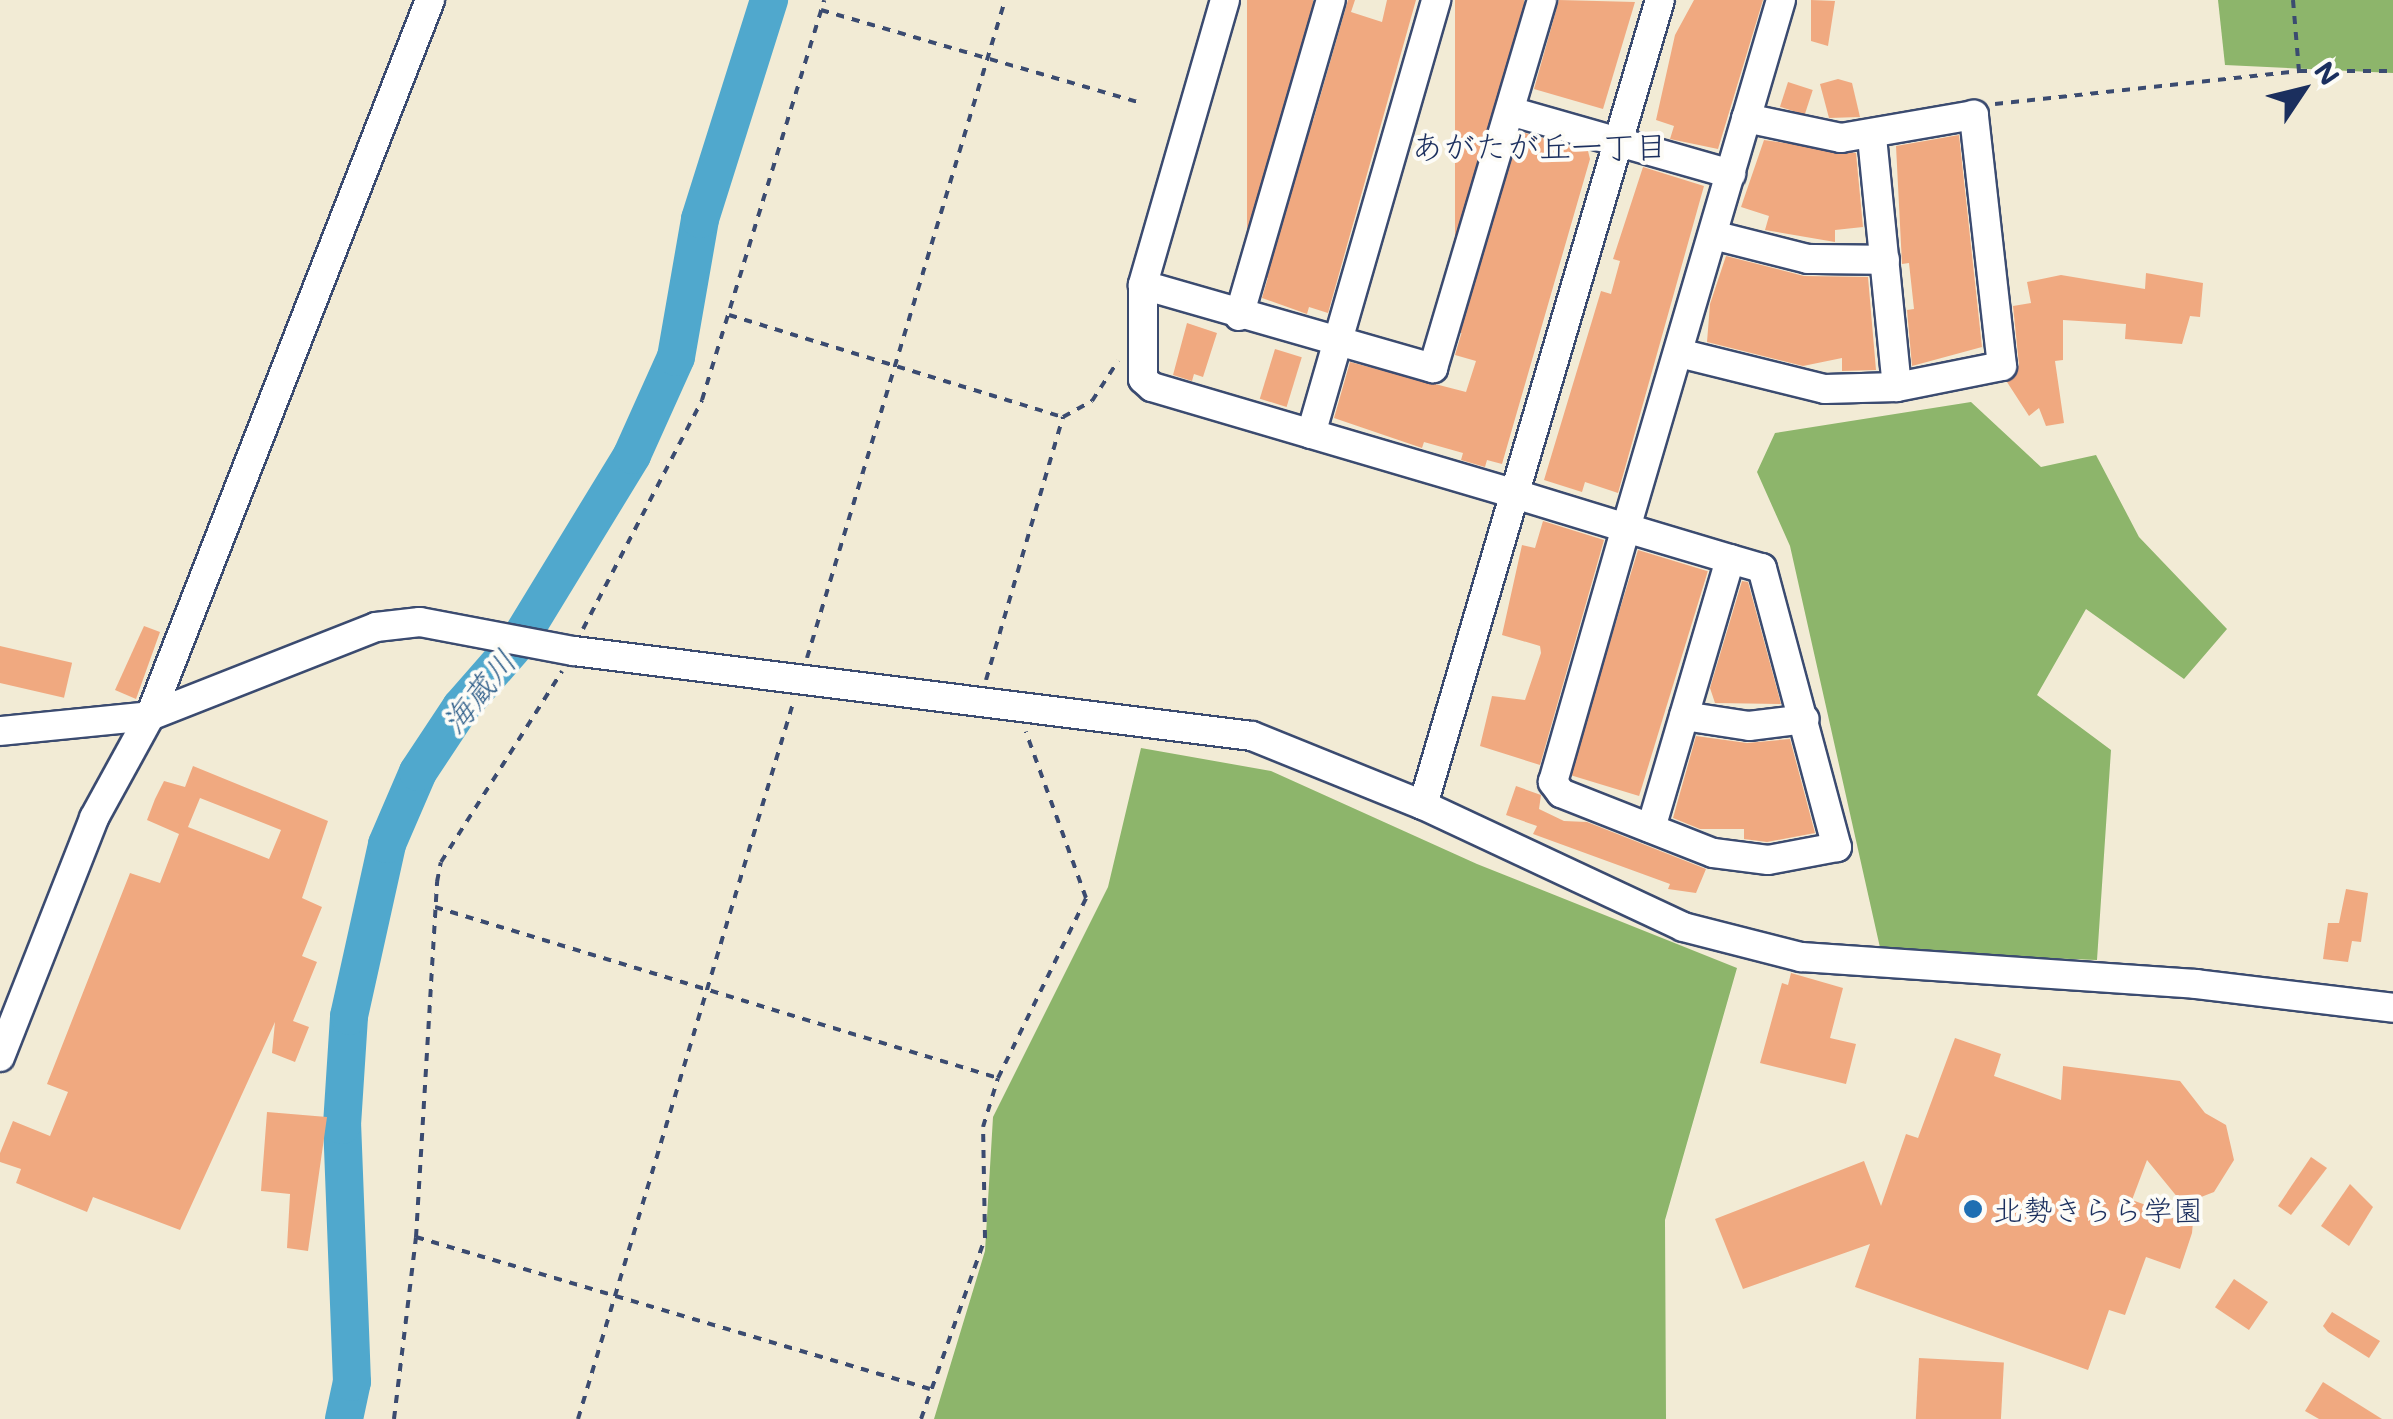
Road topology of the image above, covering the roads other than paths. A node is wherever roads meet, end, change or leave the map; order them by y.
1 (430, 0) edge
2 (1226, 0) edge
3 (1330, 0) edge
4 (1436, 0) edge
5 (1542, 0) edge
6 (1660, 0) edge
7 (1782, 0) edge
8 (1510, 111) junction
9 (1746, 118) junction
10 (1872, 137) junction
11 (1618, 142) junction
12 (1730, 174) junction
13 (1712, 235) junction
14 (1885, 260) junction
15 (1143, 286) junction
16 (1239, 316) junction
17 (1335, 343) junction
18 (1679, 353) junction
19 (1897, 387) junction
20 (1311, 434) junction
21 (1515, 494) junction
22 (1626, 528) junction
23 (1730, 560) junction
24 (150, 716) junction
25 (1684, 716) junction
26 (1805, 719) junction
27 (0, 730) edge
28 (1423, 805) junction
29 (1651, 828) junction
30 (2393, 1008) edge
31 (0, 1058) edge

1 - 24 street
2 - 15 street
3 - 16 street
4 - 17 street
5 - 8 street
6 - 11 street
7 - 9 street
8 - 11 street
8 - 17 street
9 - 10 street
9 - 12 street
10 - 14 street
10 - 19 street
11 - 12 street
11 - 21 street
12 - 13 street
13 - 14 street
13 - 18 street
14 - 19 street
15 - 16 street
15 - 20 street
16 - 17 street
17 - 20 street
18 - 19 street
18 - 22 street
20 - 21 street
21 - 22 street
21 - 28 street
22 - 23 street
22 - 29 street
23 - 25 street
23 - 26 street
24 - 27 street
24 - 28 street
24 - 31 street
25 - 26 street
25 - 29 street
26 - 29 street
28 - 30 street

